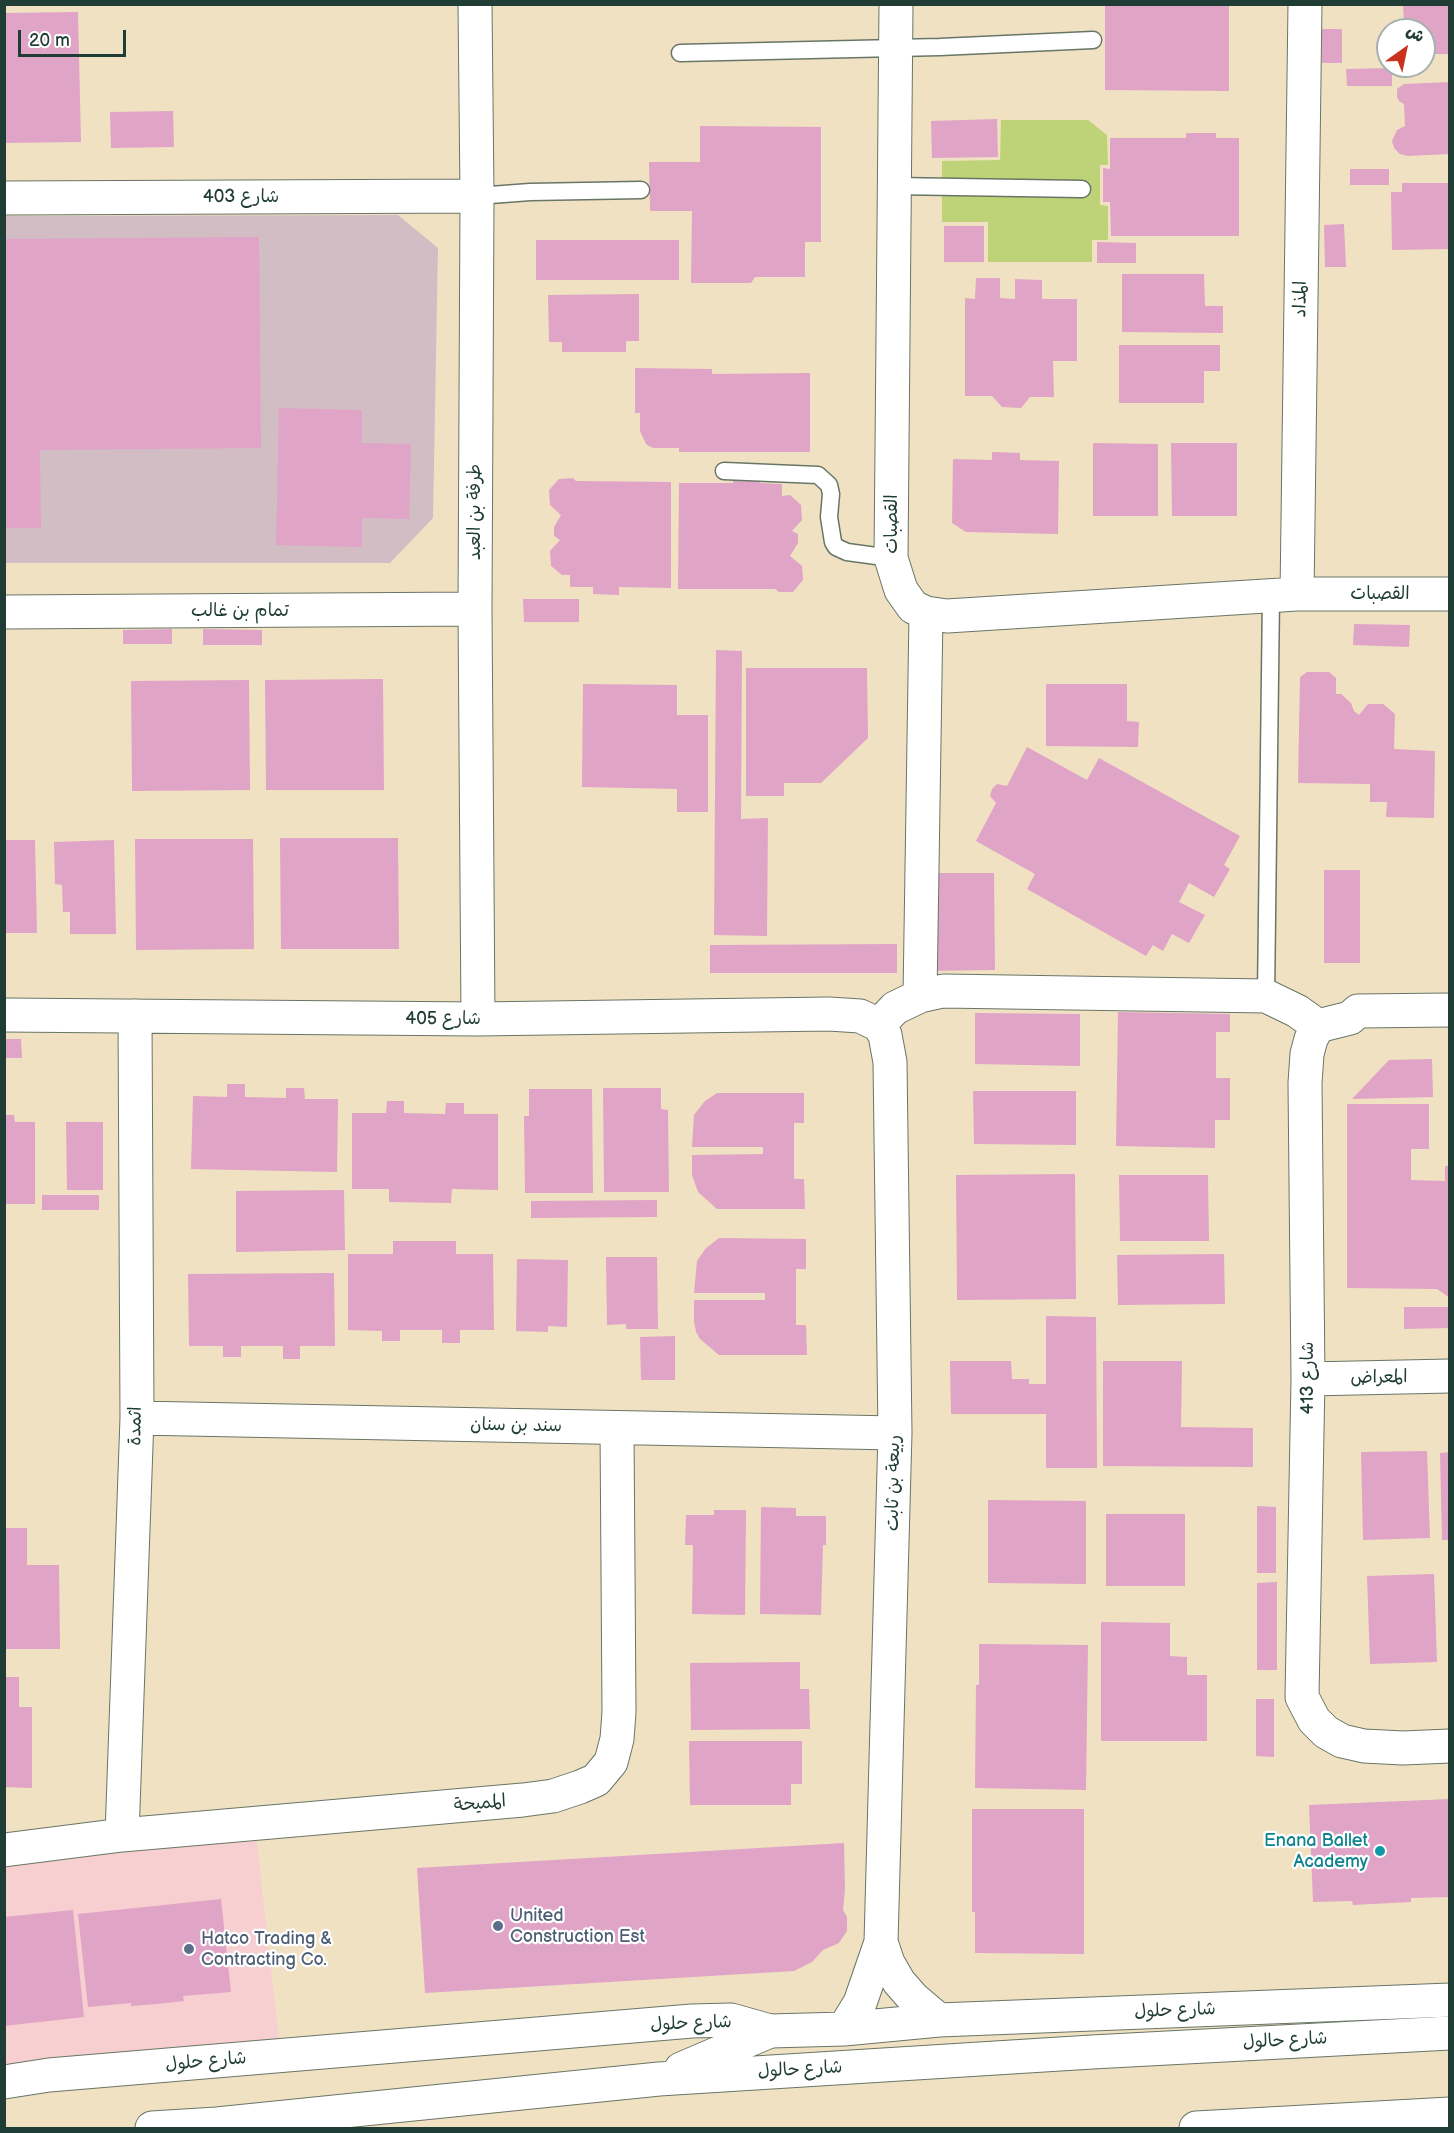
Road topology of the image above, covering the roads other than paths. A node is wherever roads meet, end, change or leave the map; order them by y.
1 (475, 4) edge
2 (896, 4) edge
3 (1305, 4) edge
4 (1094, 40) dead end
5 (896, 48) junction
6 (680, 53) dead end
7 (894, 186) junction
8 (1082, 189) dead end
9 (641, 190) dead end
10 (477, 196) junction
11 (4, 198) edge
12 (724, 471) dead end
13 (891, 558) junction
14 (1449, 594) edge
15 (1284, 595) junction
16 (475, 609) junction
17 (4, 612) edge
18 (926, 613) junction
19 (921, 996) junction
20 (1266, 996) junction
21 (1449, 1010) edge
22 (4, 1015) edge
23 (135, 1016) junction
24 (478, 1019) junction
25 (879, 1025) junction
26 (1318, 1026) junction
27 (1449, 1376) edge
28 (1308, 1379) junction
29 (137, 1418) junction
30 (617, 1429) junction
31 (895, 1433) junction
32 (1449, 1746) edge
33 (122, 1835) junction
34 (4, 1850) edge
35 (881, 1942) junction
36 (1449, 2000) edge
37 (939, 2020) junction
38 (844, 2030) junction
39 (770, 2031) junction
40 (1449, 2033) edge
41 (658, 2079) junction
42 (4, 2082) edge
43 (1449, 2114) edge
44 (208, 2126) edge
45 (152, 2128) edge
46 (1196, 2128) edge

1 - 10 street, طرفة بن العبد
2 - 5 street, القصبات
3 - 15 street, المذاد
4 - 5 lane
5 - 6 lane
5 - 7 street, القصبات
7 - 8 lane
7 - 13 street, القصبات
9 - 10 lane
10 - 11 street, شارع 403
10 - 16 street, طرفة بن العبد
12 - 13 lane
13 - 18 street, القصبات
14 - 15 street, القصبات
15 - 18 street, القصبات
15 - 20 lane
16 - 17 street, تمام بن غالب
16 - 24 street, طرفة بن العبد
18 - 19 street
19 - 20 street
19 - 25 street
20 - 26 street
21 - 26 street
22 - 23 street, شارع 405
23 - 24 street, شارع 405
23 - 29 street, اثمدة
24 - 25 street, شارع 405
25 - 31 street, ربيعة بن ثابت
26 - 28 street, شارع 413
27 - 28 street, المعراض
28 - 32 street, شارع 413
29 - 30 street, سند بن سنان
29 - 33 street, اثمدة
30 - 31 street, سند بن سنان
30 - 33 street, المميحة
31 - 35 street, ربيعة بن ثابت
33 - 34 street, المميحة
35 - 37 street, ربيعة بن ثابت
35 - 38 street, ربيعة بن ثابت
36 - 37 street, شارع حلول
37 - 38 street, شارع حلول
38 - 39 street, شارع حلول
39 - 41 street
39 - 42 street, شارع حلول
40 - 41 street, شارع حالول
41 - 44 street, شارع حالول
43 - 46 street
44 - 45 street, شارع حالول

